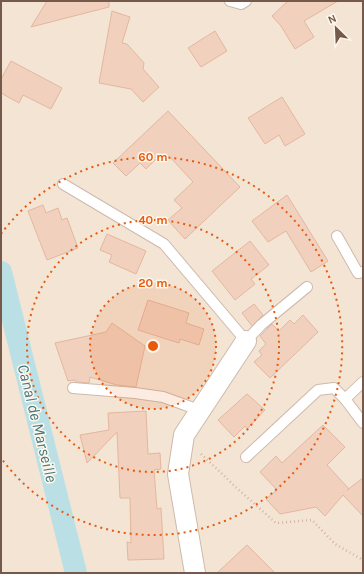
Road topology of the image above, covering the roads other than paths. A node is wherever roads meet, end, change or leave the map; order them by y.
1 (230, 1) edge
2 (246, 1) edge
3 (62, 184) dead end
4 (336, 236) dead end
5 (363, 272) edge
6 (307, 287) dead end
7 (246, 341) junction
8 (363, 382) edge
9 (73, 388) dead end
10 (345, 399) junction
11 (199, 410) junction
12 (363, 423) edge
13 (246, 458) dead end
14 (195, 573) edge

1 - 2 lane
3 - 7 lane
4 - 5 lane
6 - 7 lane
7 - 11 street
8 - 10 lane
9 - 11 lane
10 - 12 lane
10 - 13 lane
11 - 14 street

